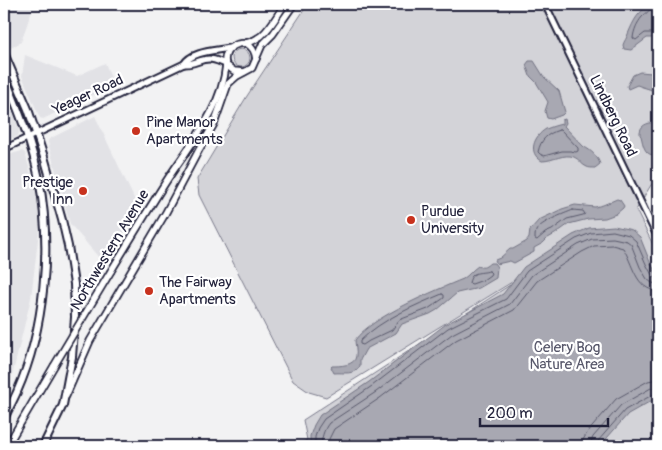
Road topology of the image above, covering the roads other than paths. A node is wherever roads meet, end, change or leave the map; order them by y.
1 (285, 4) edge
2 (294, 4) edge
3 (545, 4) edge
4 (246, 43) junction
5 (229, 48) junction
6 (4, 53) edge
7 (256, 59) junction
8 (184, 64) junction
9 (226, 65) junction
10 (244, 72) junction
11 (4, 75) edge
12 (37, 134) junction
13 (28, 138) junction
14 (4, 149) edge
15 (658, 238) edge
16 (63, 405) junction
17 (4, 419) edge
18 (7, 446) edge
19 (43, 446) edge

1 - 4 main road
2 - 7 main road
3 - 15 street, Lindberg Road
4 - 5 main road
4 - 7 main road
5 - 8 street, Yeager Road
5 - 9 main road
6 - 12 highway
7 - 10 main road
8 - 9 street, Yeager Road
8 - 12 street, Yeager Road
9 - 10 main road
9 - 18 main road, Northwestern Avenue, bridge
10 - 16 main road, Northwestern Avenue
11 - 13 highway
12 - 13 street, Yeager Road
12 - 16 highway
13 - 14 street, Yeager Road
13 - 17 highway
16 - 19 highway

